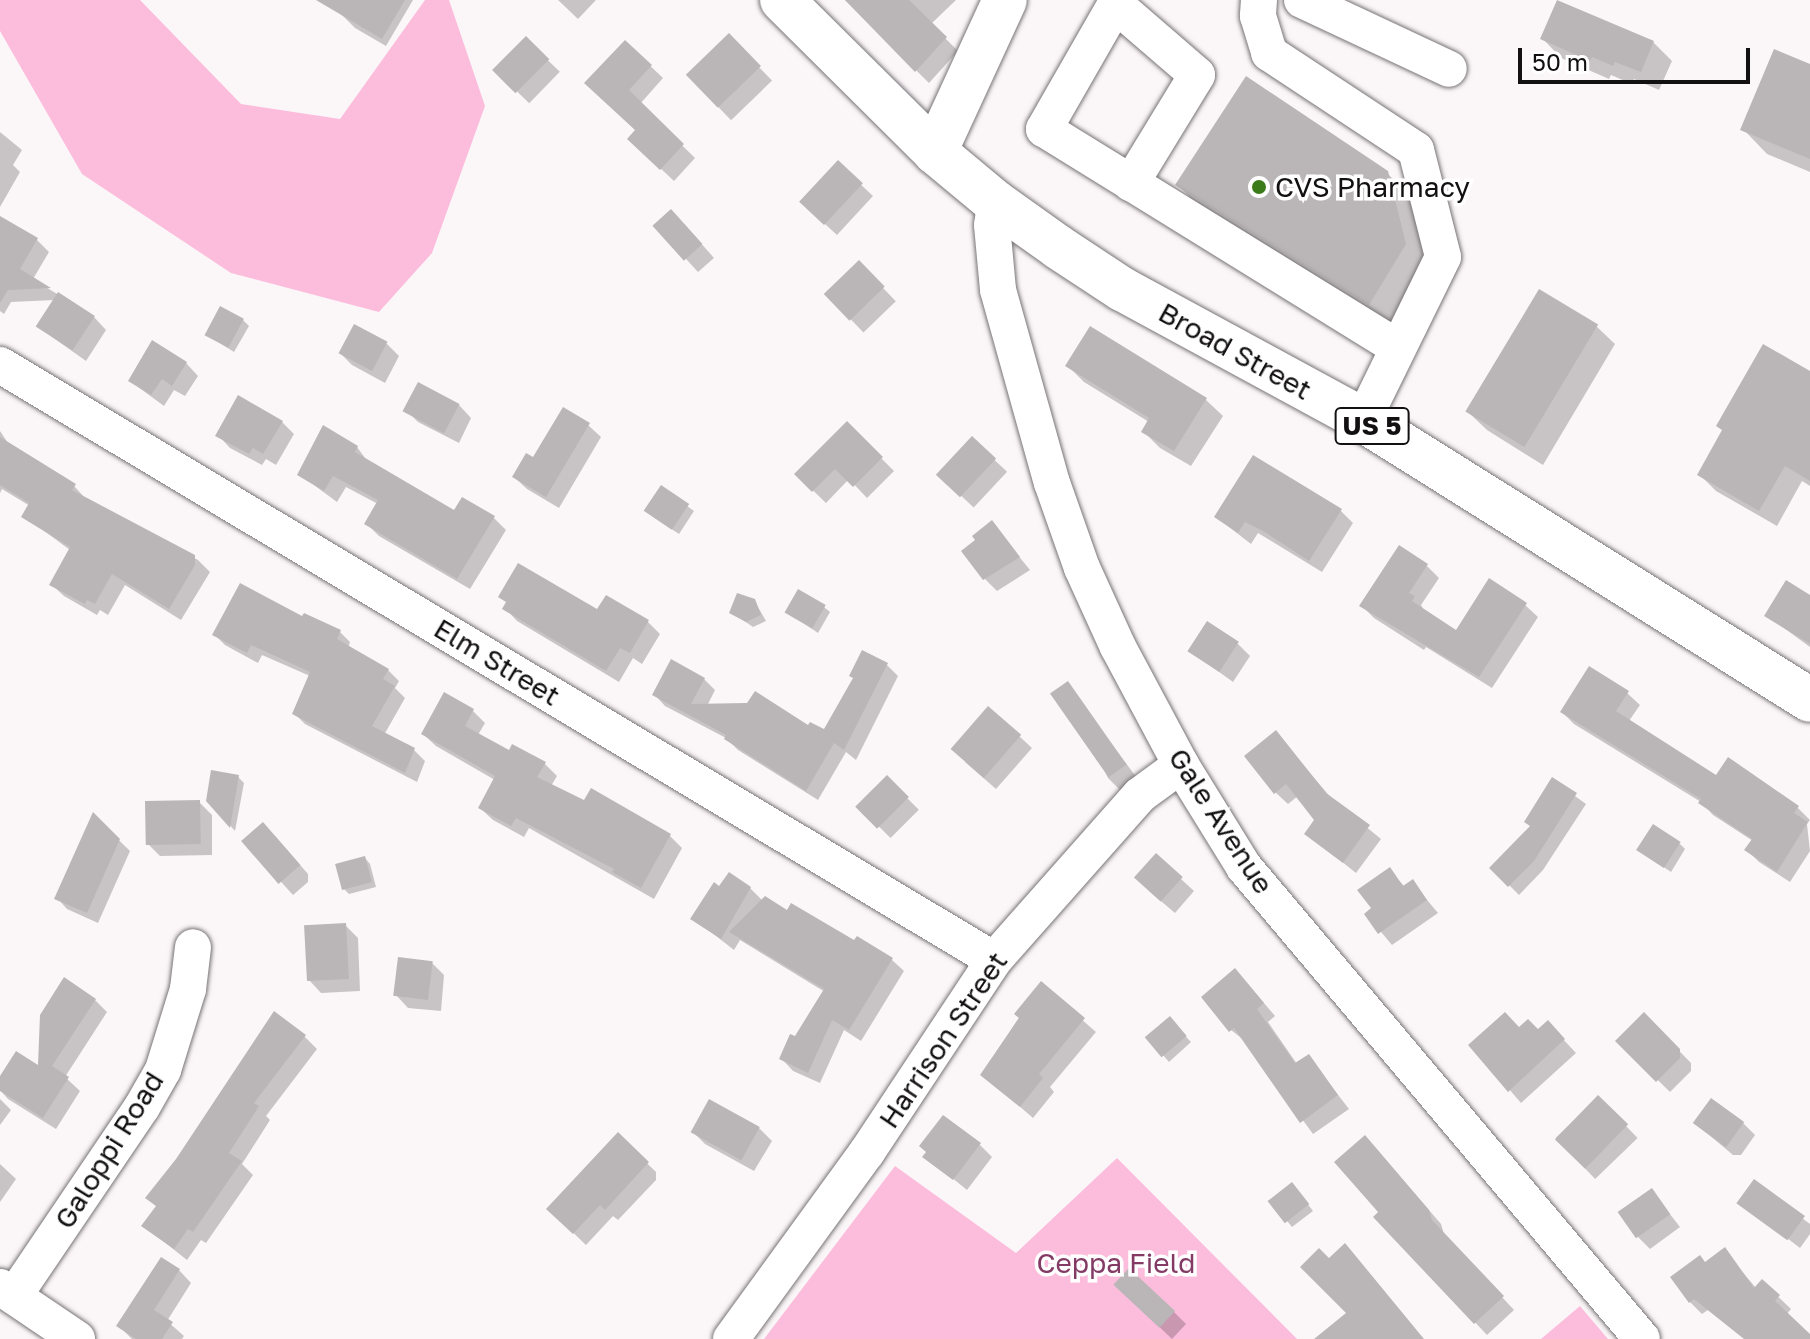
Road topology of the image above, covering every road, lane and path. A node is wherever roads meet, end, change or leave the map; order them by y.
1 (782, 0) edge
2 (1005, 0) edge
3 (1259, 0) edge
4 (1302, 0) edge
5 (1117, 2) edge
6 (1449, 69) dead end
7 (935, 152) junction
8 (1131, 183) junction
9 (995, 202) junction
10 (1398, 348) junction
11 (0, 365) edge
12 (1363, 420) junction
13 (1810, 700) edge
14 (1181, 765) junction
15 (193, 947) dead end
16 (994, 960) junction
17 (7, 1291) edge
18 (77, 1339) edge
19 (731, 1339) edge
20 (1642, 1339) edge

1 - 7 main road, Broad Street / US 5
2 - 7 main road
3 - 10 street
4 - 6 street
5 - 8 street
5 - 8 street
7 - 9 main road, Broad Street / US 5
8 - 10 street
9 - 12 main road, Broad Street / US 5
9 - 14 street, Gale Avenue
10 - 12 street
11 - 16 street, Elm Street
12 - 13 main road, Broad Street / US 5
14 - 16 street, Harrison Street
14 - 20 street, Gale Avenue
15 - 17 street, Galoppi Road
16 - 19 street, Harrison Street
17 - 18 street

